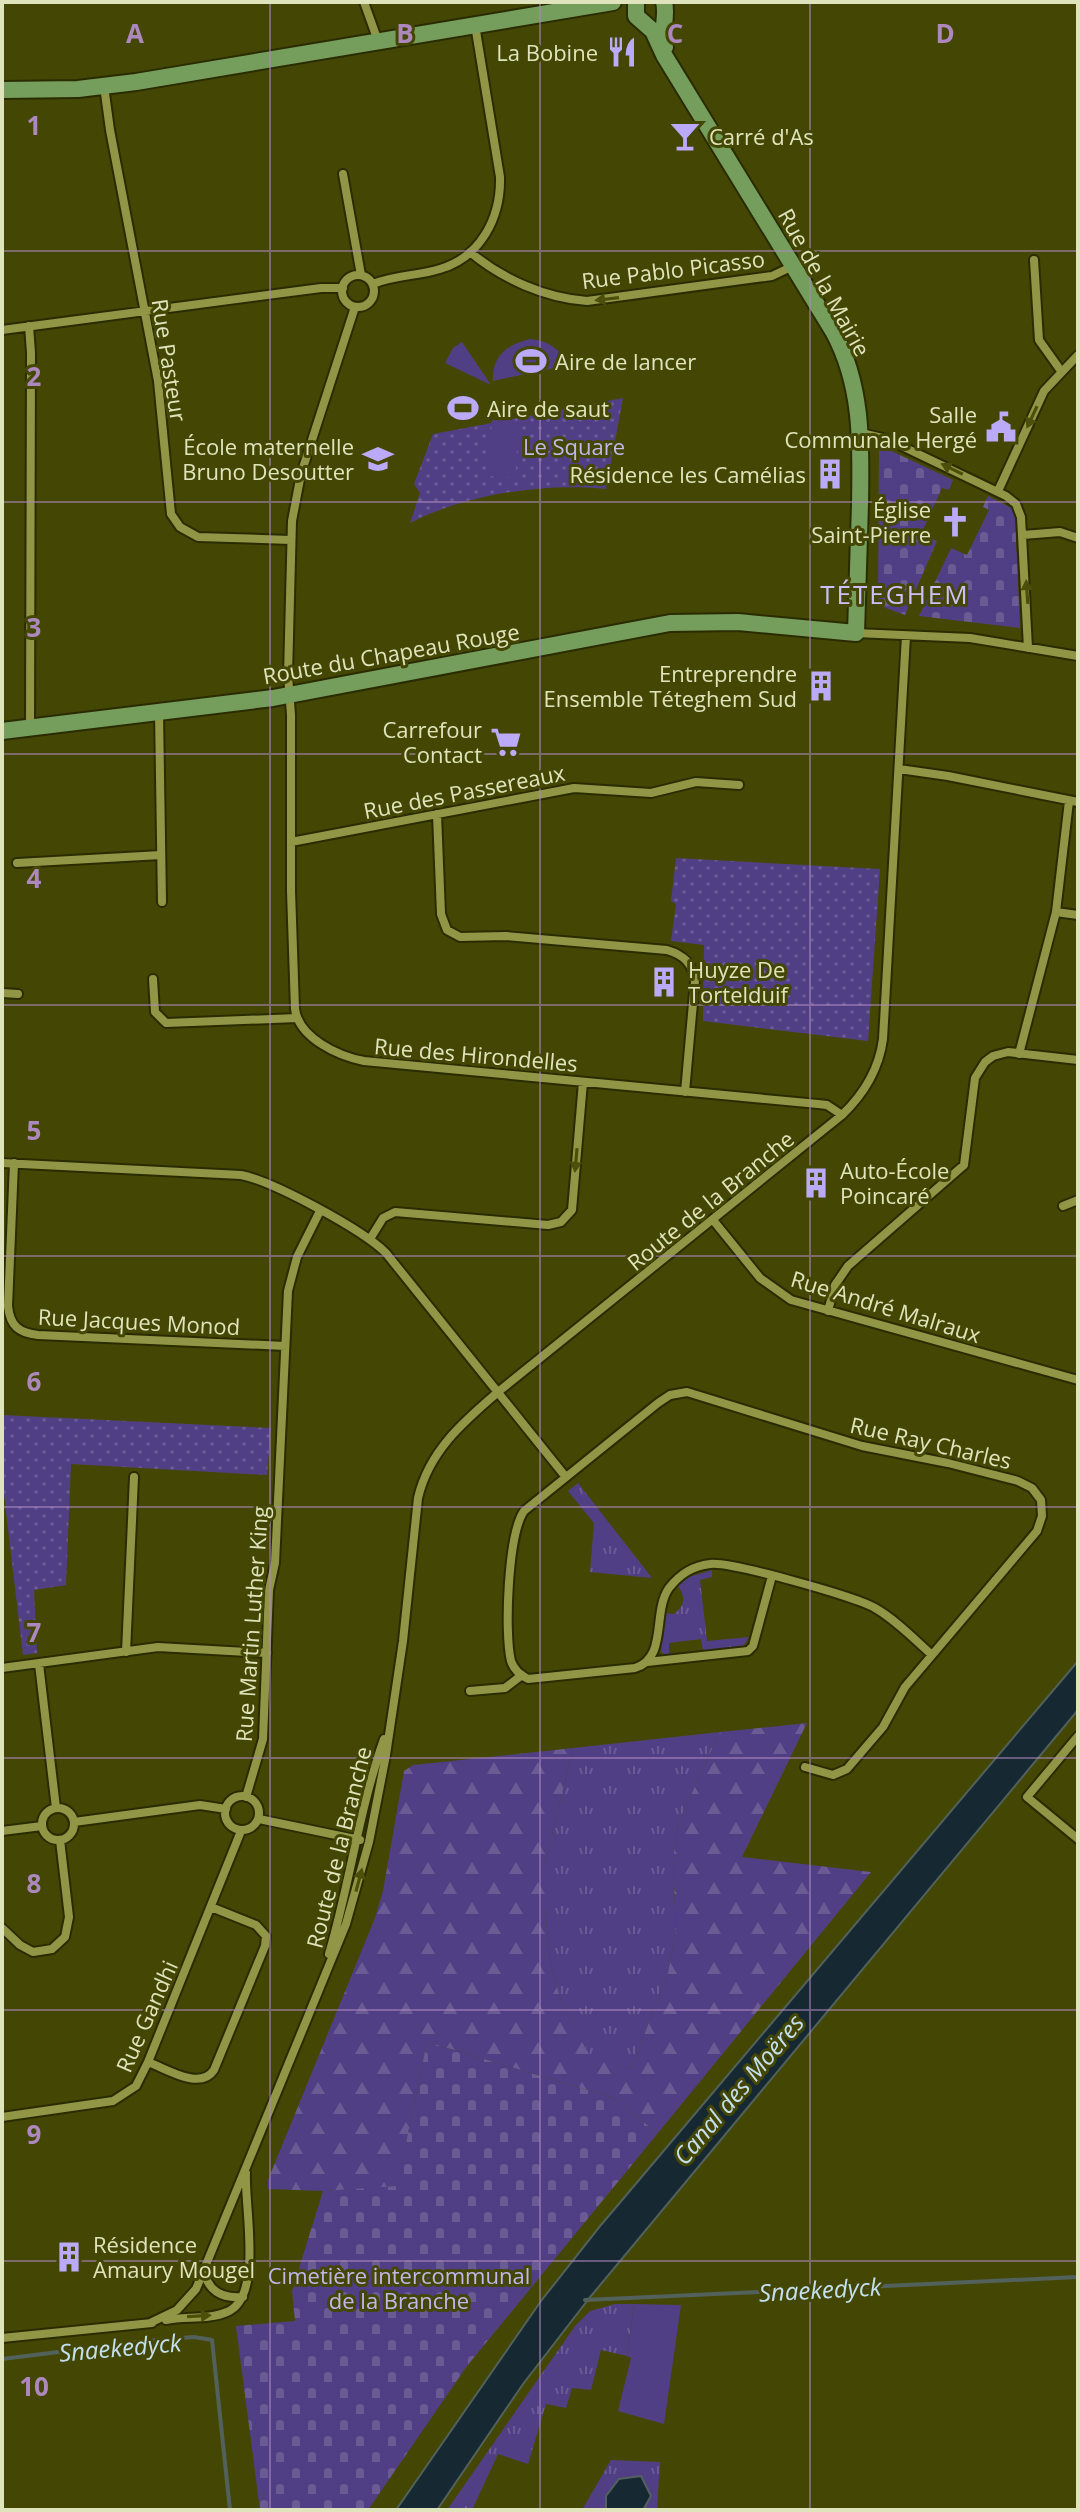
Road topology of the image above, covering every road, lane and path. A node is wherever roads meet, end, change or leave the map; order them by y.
1 (364, 2) edge
2 (613, 2) edge
3 (627, 2) edge
4 (636, 2) edge
5 (664, 5) edge
6 (475, 24) junction
7 (647, 24) junction
8 (378, 41) junction
9 (677, 74) junction
10 (2, 81) edge
11 (104, 85) junction
12 (2, 90) edge
13 (343, 174) dead end
14 (470, 252) junction
15 (1034, 260) dead end
16 (793, 266) junction
17 (361, 275) junction
18 (373, 284) junction
19 (343, 288) junction
20 (355, 307) junction
21 (144, 311) junction
22 (29, 326) junction
23 (2, 330) edge
24 (1078, 355) edge
25 (1061, 371) junction
26 (861, 433) junction
27 (998, 491) junction
28 (1023, 535) junction
29 (1078, 538) edge
30 (291, 540) junction
31 (856, 633) junction
32 (906, 636) junction
33 (1028, 648) junction
34 (1078, 656) edge
35 (290, 695) junction
36 (159, 713) junction
37 (30, 728) junction
38 (2, 731) edge
39 (899, 769) junction
40 (739, 785) dead end
41 (1074, 802) edge
42 (437, 814) junction
43 (291, 842) junction
44 (161, 855) junction
45 (17, 863) dead end
46 (162, 902) dead end
47 (1056, 912) junction
48 (1078, 915) edge
49 (153, 979) dead end
50 (2, 993) edge
51 (18, 994) dead end
52 (297, 1018) junction
53 (1019, 1054) junction
54 (1078, 1060) edge
55 (583, 1082) junction
56 (685, 1092) junction
57 (842, 1115) junction
58 (2, 1163) edge
59 (14, 1163) junction
60 (1078, 1200) edge
61 (1063, 1206) dead end
62 (320, 1211) junction
63 (713, 1220) junction
64 (370, 1239) junction
65 (828, 1311) junction
66 (285, 1346) junction
67 (1078, 1380) edge
68 (498, 1392) junction
69 (565, 1476) junction
70 (134, 1477) dead end
71 (772, 1576) junction
72 (126, 1652) junction
73 (267, 1653) junction
74 (932, 1655) junction
75 (647, 1662) junction
76 (39, 1664) junction
77 (2, 1668) edge
78 (522, 1675) junction
79 (470, 1691) dead end
80 (390, 1723) junction
81 (1078, 1736) edge
82 (805, 1767) dead end
83 (246, 1797) junction
84 (56, 1808) junction
85 (226, 1809) junction
86 (259, 1819) junction
87 (74, 1822) junction
88 (42, 1826) junction
89 (2, 1831) edge
90 (241, 1831) junction
91 (357, 1839) junction
92 (1078, 1839) edge
93 (60, 1840) junction
94 (369, 1842) junction
95 (211, 1907) junction
96 (2, 1928) edge
97 (323, 1979) junction
98 (148, 2062) junction
99 (2, 2117) edge
100 (246, 2167) junction
101 (204, 2268) junction
102 (243, 2297) junction
103 (150, 2323) junction
104 (2, 2338) edge

1 - 8 street
2 - 6 street
3 - 4 street
4 - 7 street, Rue de la Mairie
5 - 7 street
5 - 9 street, Rue de la Mairie
6 - 8 street
6 - 14 street
7 - 9 street, Rue de la Mairie
8 - 11 street
9 - 16 street, Rue de la Mairie
10 - 11 street
11 - 12 street
11 - 21 street, Rue Pasteur
13 - 17 street
16 -> 14 street, Rue Pablo Picasso
14 - 18 street
15 - 25 street
16 - 26 street, Rue de la Mairie
17 - 18 street
17 - 19 street
18 - 20 street
19 - 20 street
19 - 21 street
20 - 30 street
21 - 22 street
21 - 30 street, Rue Pasteur
22 - 23 street
22 - 37 street
24 - 25 street
25 -> 27 street
27 -> 26 street
26 - 31 street, Rue de la Mairie
27 - 28 street
28 - 29 street
33 -> 28 street
30 - 35 street
31 - 32 street
31 - 35 street, Route du Chapeau Rouge
32 - 33 street
32 - 39 street, Route de la Branche
33 - 34 street
35 - 36 street, Route du Chapeau Rouge
35 - 43 street
36 - 37 street, Route du Chapeau Rouge
36 - 44 street
37 - 38 street, Route du Chapeau Rouge
39 - 41 street
39 - 57 street, Route de la Branche
40 - 42 street, Rue des Passereaux
41 - 47 street
42 - 43 street, Rue des Passereaux
42 - 56 street
43 - 52 street
44 - 45 street
44 - 46 street
47 - 48 street
47 - 53 street
49 - 52 street
50 - 51 street
52 - 55 street, Rue des Hirondelles
53 - 54 street
53 - 65 street
55 - 56 street, Rue des Hirondelles
55 -> 64 street
56 - 57 street, Rue des Hirondelles
57 - 63 street, Route de la Branche
58 - 59 street
59 - 62 street
59 - 66 street, Rue Jacques Monod
60 - 61 street
62 - 64 street
62 - 66 street, Rue Martin Luther King
63 - 65 street, Rue André Malraux
63 - 68 street, Route de la Branche
64 - 68 street
65 - 67 street, Rue André Malraux
66 - 73 street, Rue Martin Luther King
68 - 69 street
68 - 80 street, Route de la Branche
69 - 74 street, Rue Ray Charles
69 - 78 street, Rue Ray Charles
70 - 72 street
71 - 74 street
71 - 75 street
71 - 75 street
72 - 73 street
72 - 76 street
73 - 83 street, Rue Martin Luther King
74 - 82 street, Rue Ray Charles
75 - 78 street
76 - 77 street
76 - 84 street
78 - 79 street
80 - 91 street, Route de la Branche
80 - 94 street, Route de la Branche
81 - 92 street
83 - 85 street
83 - 86 street
84 - 87 street
84 - 88 street
85 - 87 street
85 - 90 street
86 - 90 street
86 - 91 street
87 - 93 street
88 - 89 street
88 - 93 street
90 - 95 street, Rue Gandhi
91 - 94 street
91 - 97 street, Route de la Branche
93 - 96 street
97 -> 94 street, Route de la Branche
95 - 98 street, Rue Gandhi
95 - 98 street
97 - 100 street, Route de la Branche
98 - 99 street, Rue Gandhi
100 - 101 street, Route de la Branche
100 - 102 street, Route de la Branche
101 - 102 street
101 - 103 street, Route de la Branche
103 -> 102 street, Route de la Branche
103 - 104 street, Route de la Branche

